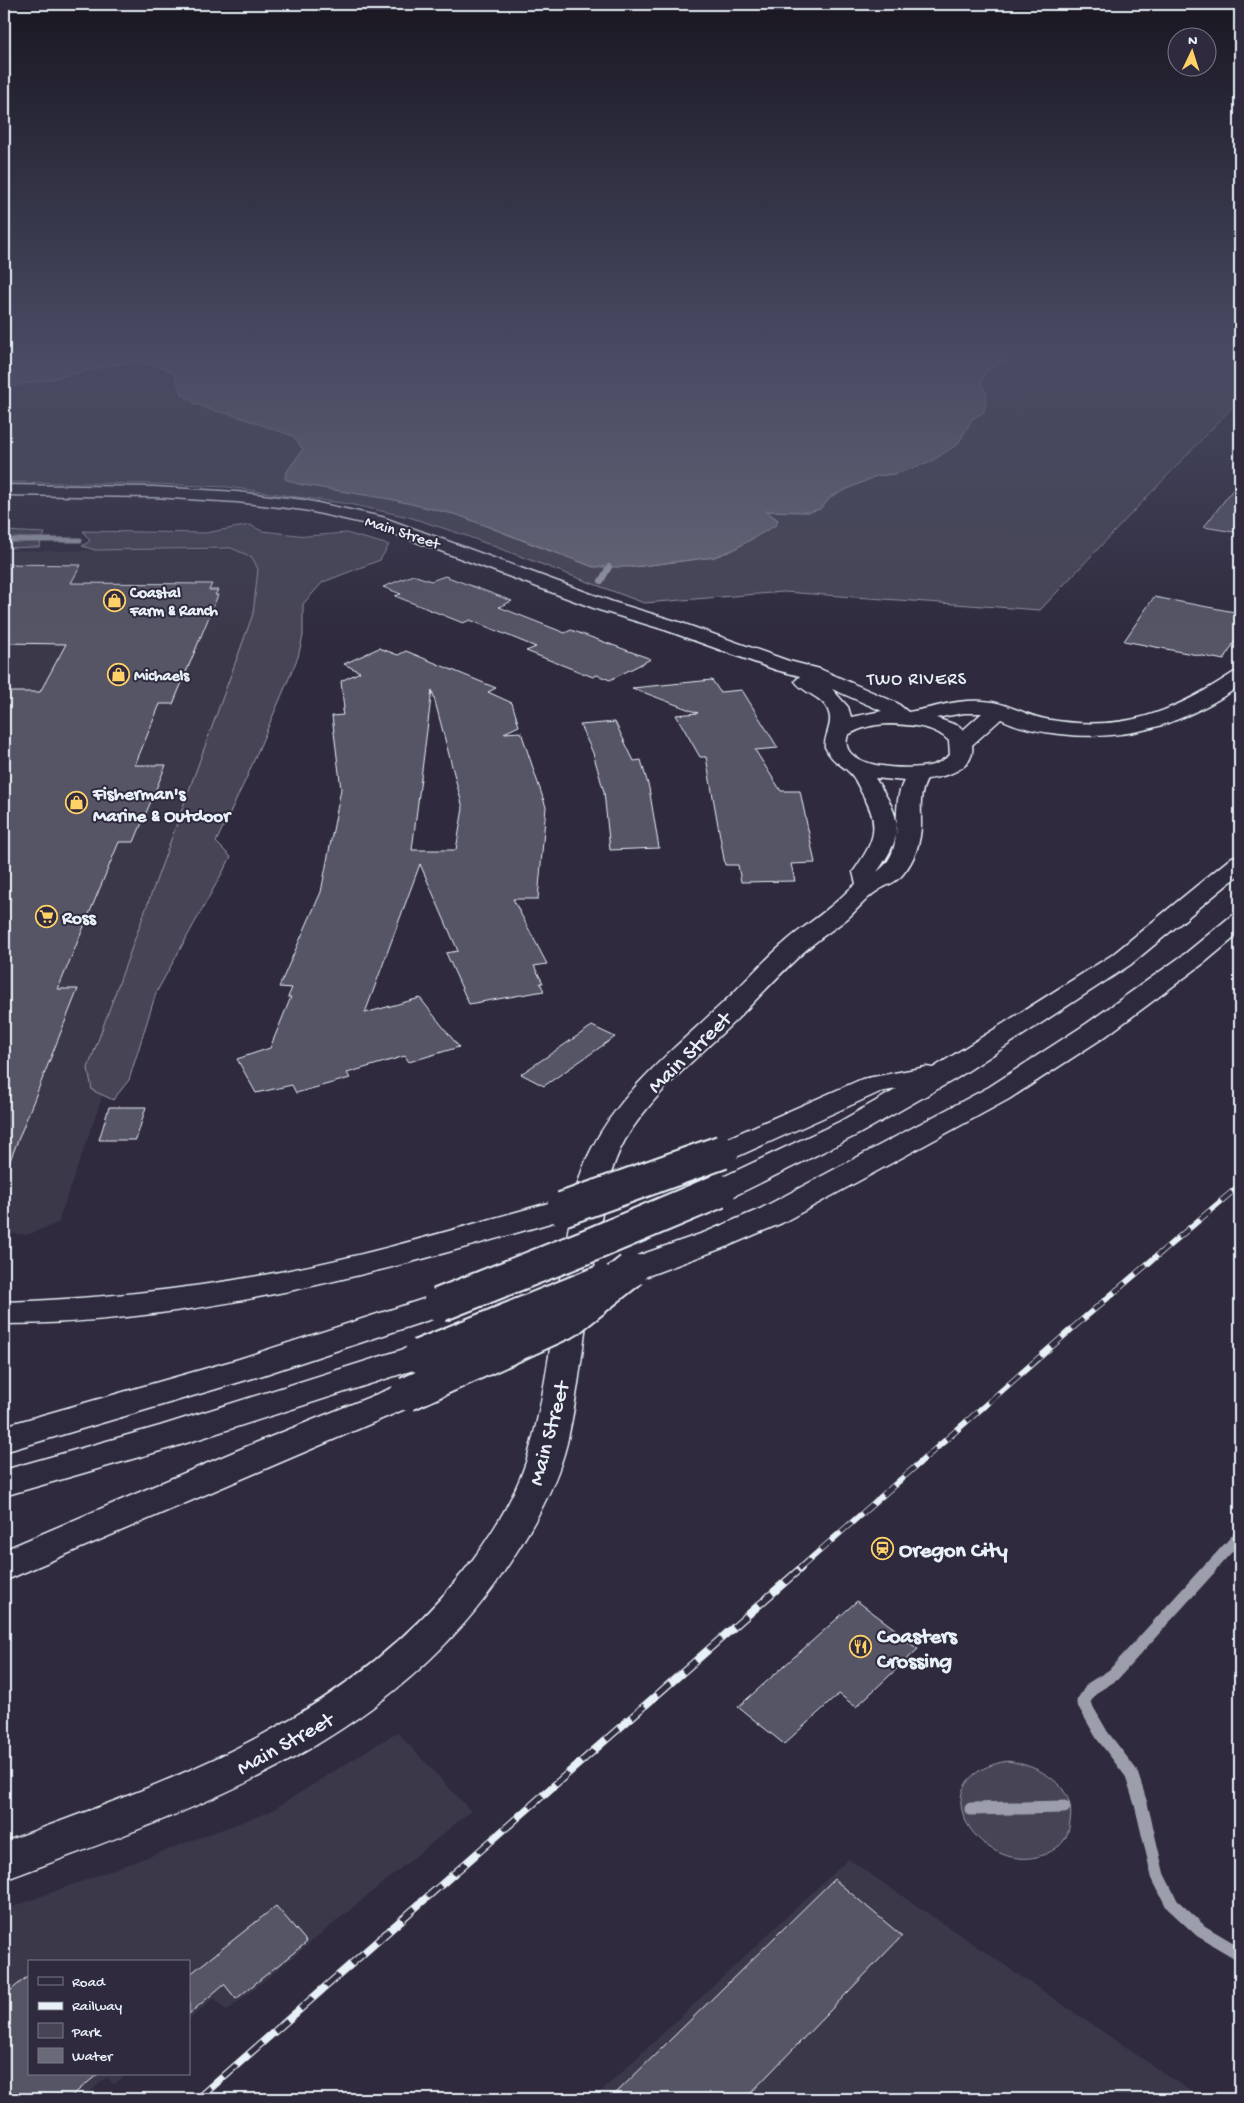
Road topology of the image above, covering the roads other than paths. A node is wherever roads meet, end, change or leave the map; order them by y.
1 (4, 490) edge
2 (783, 666) junction
3 (1240, 678) edge
4 (995, 708) junction
5 (908, 718) junction
6 (839, 732) junction
7 (961, 743) junction
8 (856, 765) junction
9 (919, 774) junction
10 (1240, 862) edge
11 (868, 885) junction
12 (1240, 921) edge
13 (947, 1072) junction
14 (631, 1270) junction
15 (4, 1313) edge
16 (4, 1439) edge
17 (4, 1483) edge
18 (4, 1566) edge
19 (4, 1861) edge

1 - 2 main road, Main Street
2 - 5 main road, Main Street
2 - 6 main road, Main Street
3 - 4 main road
4 - 5 main road
4 - 7 main road
5 - 6 main road, Main Street
5 - 7 main road, Main Street
6 - 8 main road, Main Street
7 - 9 main road, Main Street
8 - 9 main road, Main Street
8 - 11 main road, Main Street
9 - 11 main road, Main Street
10 - 13 main road
11 - 19 main road, Main Street
12 - 14 main road
13 - 15 main road, bridge
13 - 16 main road, bridge
14 - 17 main road, bridge
14 - 18 main road, bridge

